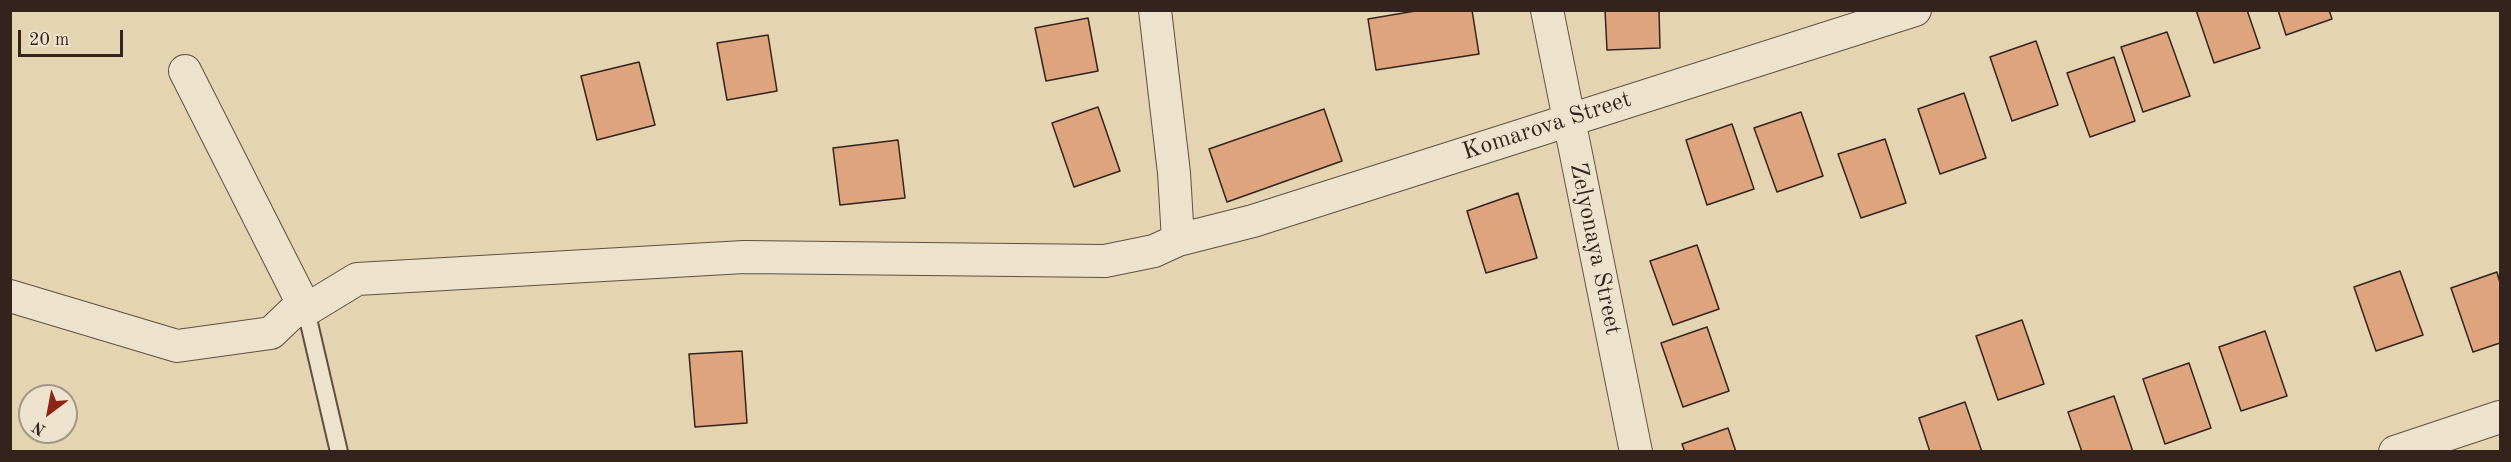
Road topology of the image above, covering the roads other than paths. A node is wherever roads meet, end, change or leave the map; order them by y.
1 (1155, 10) edge
2 (1547, 10) edge
3 (1915, 10) edge
4 (185, 71) dead end
5 (1568, 119) junction
6 (1178, 240) junction
7 (10, 296) edge
8 (306, 310) junction
9 (2500, 417) edge
10 (339, 452) edge
11 (1636, 452) edge
12 (2395, 452) edge

1 - 6 street
2 - 5 street, Zelyonaya Street
3 - 5 street, Komarova Street
4 - 8 street
5 - 6 street, Komarova Street
5 - 11 street, Zelyonaya Street
6 - 8 street, Komarova Street
7 - 8 street, Komarova Street
8 - 10 lane
9 - 12 street

